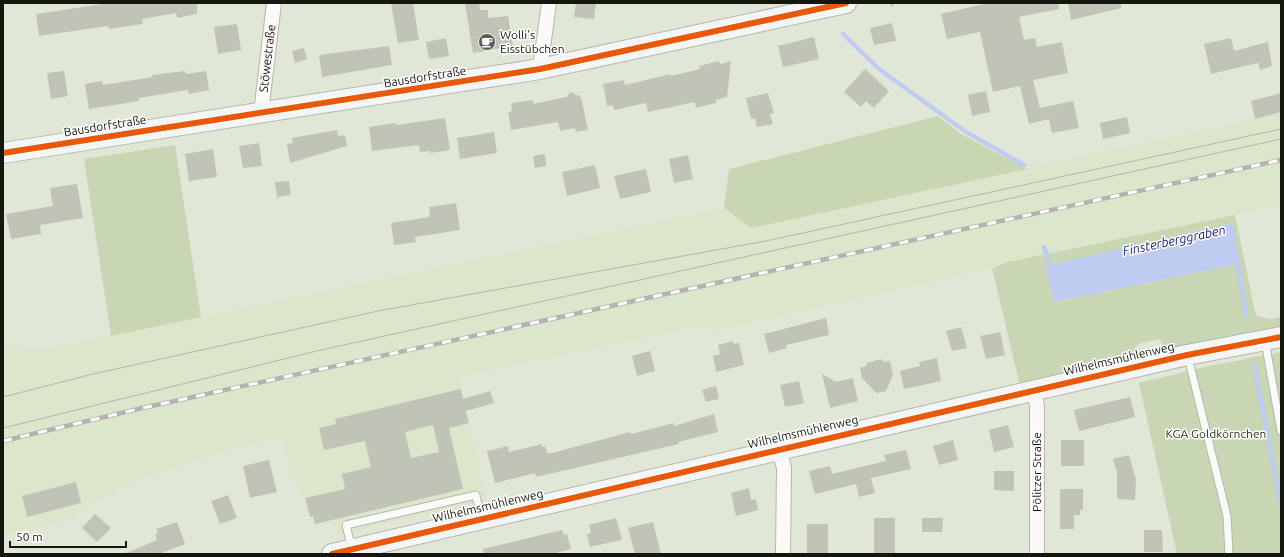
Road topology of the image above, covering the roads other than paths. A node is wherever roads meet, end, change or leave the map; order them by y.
1 (274, 3) edge
2 (549, 3) edge
3 (846, 3) edge
4 (540, 69) junction
5 (261, 113) junction
6 (3, 153) edge
7 (1273, 338) edge
8 (1187, 355) junction
9 (1034, 390) junction
10 (1281, 431) edge
11 (779, 449) junction
12 (332, 554) edge
13 (783, 554) edge
14 (1038, 554) edge
15 (1229, 554) edge

1 - 5 street, Stöwestraße
2 - 4 street
3 - 4 street, Bausdorfstraße
4 - 5 street, Bausdorfstraße
5 - 6 street, Bausdorfstraße
7 - 8 street, Wilhelmsmühlenweg
7 - 10 lane
8 - 9 street, Wilhelmsmühlenweg
8 - 15 lane
9 - 11 street, Wilhelmsmühlenweg
9 - 14 street, Pölitzer Straße
11 - 12 street, Wilhelmsmühlenweg
11 - 13 street

